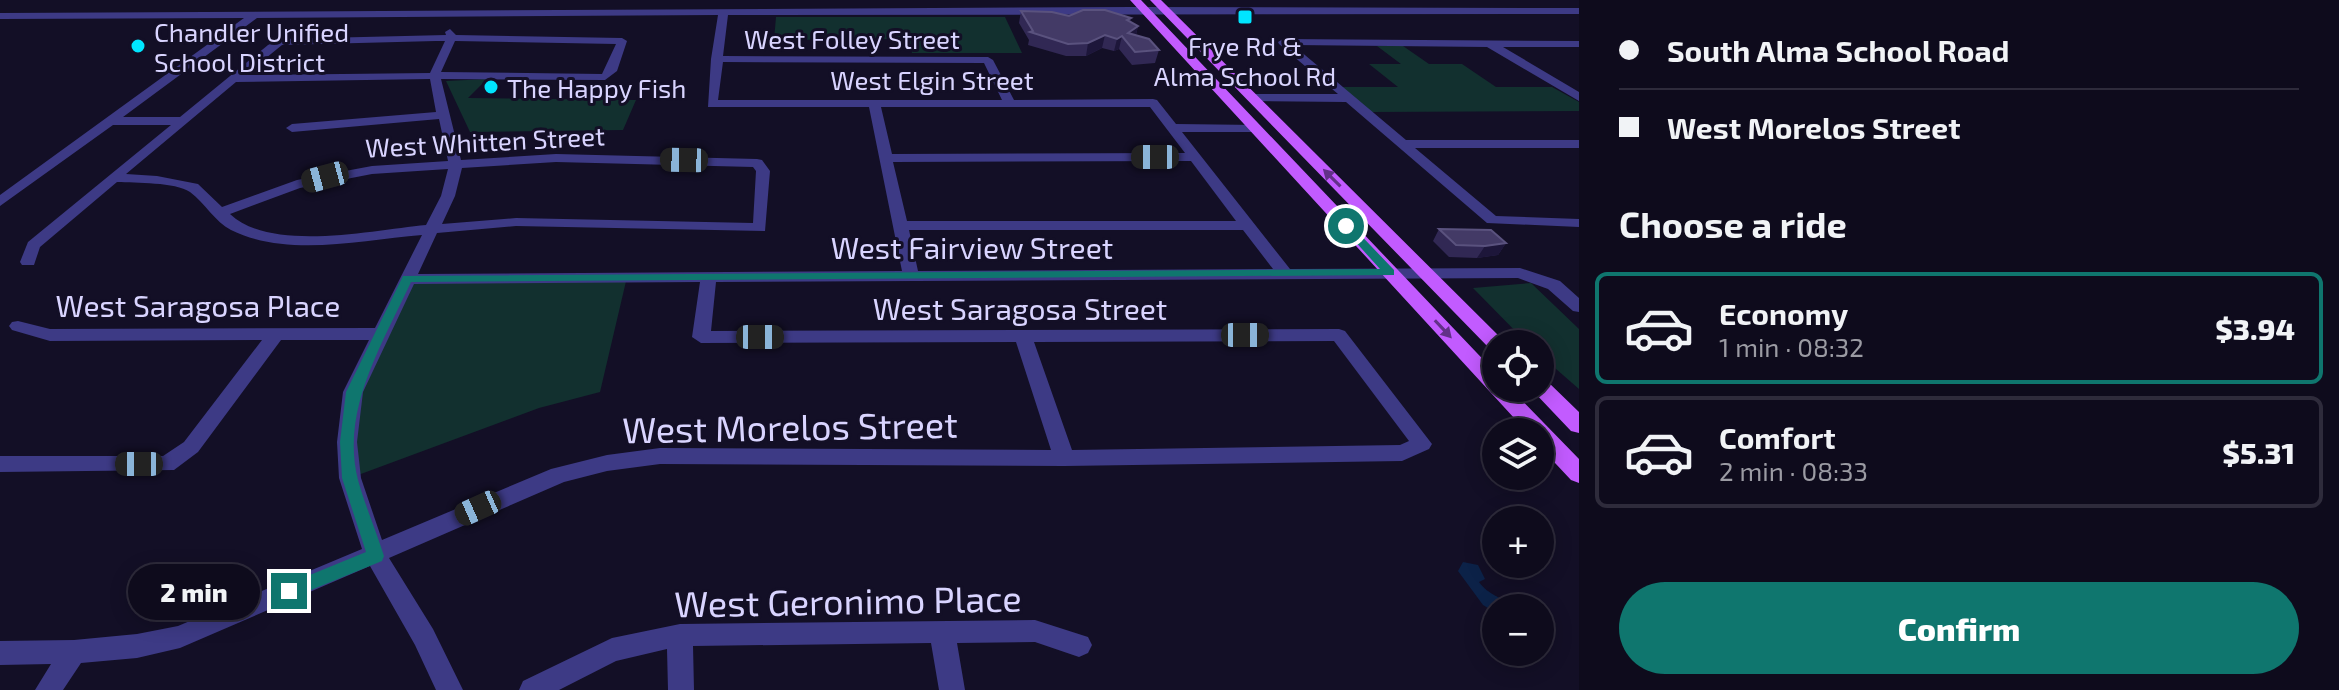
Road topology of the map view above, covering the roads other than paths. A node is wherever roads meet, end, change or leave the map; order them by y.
1 (376, 0) edge
2 (933, 0) edge
3 (1135, 0) edge
4 (1155, 0) edge
5 (1579, 11) edge
6 (1147, 12) junction
7 (1167, 12) junction
8 (1339, 12) junction
9 (723, 13) junction
10 (938, 13) junction
11 (361, 14) junction
12 (471, 14) junction
13 (254, 15) junction
14 (0, 16) edge
15 (1356, 24) dead end
16 (1366, 31) dead end
17 (452, 38) junction
18 (1381, 41) junction
19 (1486, 41) junction
20 (1579, 44) edge
21 (716, 59) junction
22 (434, 76) junction
23 (232, 79) junction
24 (1556, 83) junction
25 (1579, 83) edge
26 (1579, 97) edge
27 (1253, 98) junction
28 (1347, 98) junction
29 (874, 103) junction
30 (1010, 103) junction
31 (442, 115) junction
32 (115, 118) junction
33 (185, 118) junction
34 (292, 128) dead end
35 (1173, 128) junction
36 (1254, 128) junction
37 (1401, 144) junction
38 (1579, 144) edge
39 (1194, 157) junction
40 (885, 158) junction
41 (455, 164) junction
42 (113, 178) junction
43 (0, 202) edge
44 (222, 212) junction
45 (1579, 223) edge
46 (1248, 225) junction
47 (234, 226) junction
48 (900, 226) junction
49 (431, 229) junction
50 (214, 232) dead end
51 (28, 262) dead end
52 (1390, 272) junction
53 (1426, 273) junction
54 (1285, 274) junction
55 (911, 275) junction
56 (709, 276) junction
57 (407, 279) junction
58 (1579, 307) edge
59 (18, 326) dead end
60 (1483, 330) edge
61 (276, 334) junction
62 (379, 334) junction
63 (1023, 335) junction
64 (1482, 371) edge
65 (1554, 400) edge
66 (1511, 402) edge
67 (1527, 418) edge
68 (1579, 425) edge
69 (1422, 444) joint
70 (1554, 447) edge
71 (1064, 458) junction
72 (0, 464) edge
73 (1579, 474) edge
74 (376, 556) junction
75 (942, 631) junction
76 (680, 635) junction
77 (1079, 645) dead end
78 (74, 652) junction
79 (0, 653) edge
80 (48, 690) edge
81 (450, 690) edge
82 (532, 690) edge
83 (681, 690) edge
84 (952, 690) edge

1 - 11 street
2 - 10 street
3 - 6 main road
4 - 7 main road
5 - 8 street
6 - 7 street
6 - 10 street
6 - 36 main road
7 - 8 street
7 - 27 main road
8 - 15 street
9 - 10 street
9 - 12 street
9 - 21 street
11 - 12 street
11 - 13 street
12 - 17 street
13 - 14 street
13 - 32 street
16 - 18 street
17 - 22 street
17 - 22 street
17 - 23 street
18 - 19 street
18 - 28 street
19 - 20 street
19 - 24 street
21 - 29 street, West Elgin Street
21 - 30 street, West Folley Street
22 - 23 street
22 - 31 street
23 - 33 street
24 - 25 street
24 - 26 street
27 - 28 street
53 -> 27 main road
28 - 37 street
29 - 30 street, West Elgin Street
29 - 40 street
30 - 35 street, West Elgin Street
31 - 34 street
31 - 41 street
32 - 33 street
32 - 43 street
33 - 42 street
35 - 36 street
35 - 39 street
36 - 52 main road
37 - 38 street
37 - 45 street
39 - 40 street
39 - 46 street
40 - 48 street
41 - 44 street, West Whitten Street
41 - 49 street
41 - 49 street, West Whitten Street
42 - 44 street
42 - 51 street
44 - 47 street
46 - 48 street
46 - 54 street
47 - 49 street
47 - 50 street
48 - 55 street
49 - 57 street
52 - 53 street, West Fairview Street
52 - 54 street, West Fairview Street
52 -> 64 main road
53 - 58 street, West Fairview Street
53 - 60 main road
54 - 55 street, West Fairview Street
55 - 56 street, West Fairview Street
56 - 57 street, West Fairview Street
56 - 63 street, West Saragosa Street
57 - 62 street
59 - 61 street, West Saragosa Place
61 - 62 street, West Saragosa Place
61 - 72 street
62 - 74 street
63 - 69 street, West Saragosa Street
63 - 71 street
65 - 68 main road
66 - 67 main road
69 - 71 street, West Morelos Street
70 - 73 main road
71 - 74 street, West Morelos Street
74 - 78 street, West Morelos Street
74 - 81 street
75 - 76 street, West Geronimo Place
75 - 77 street, West Geronimo Place
75 - 84 street
76 - 82 street, West Geronimo Place
76 - 83 street
78 - 79 street, West Morelos Street
78 - 80 street

